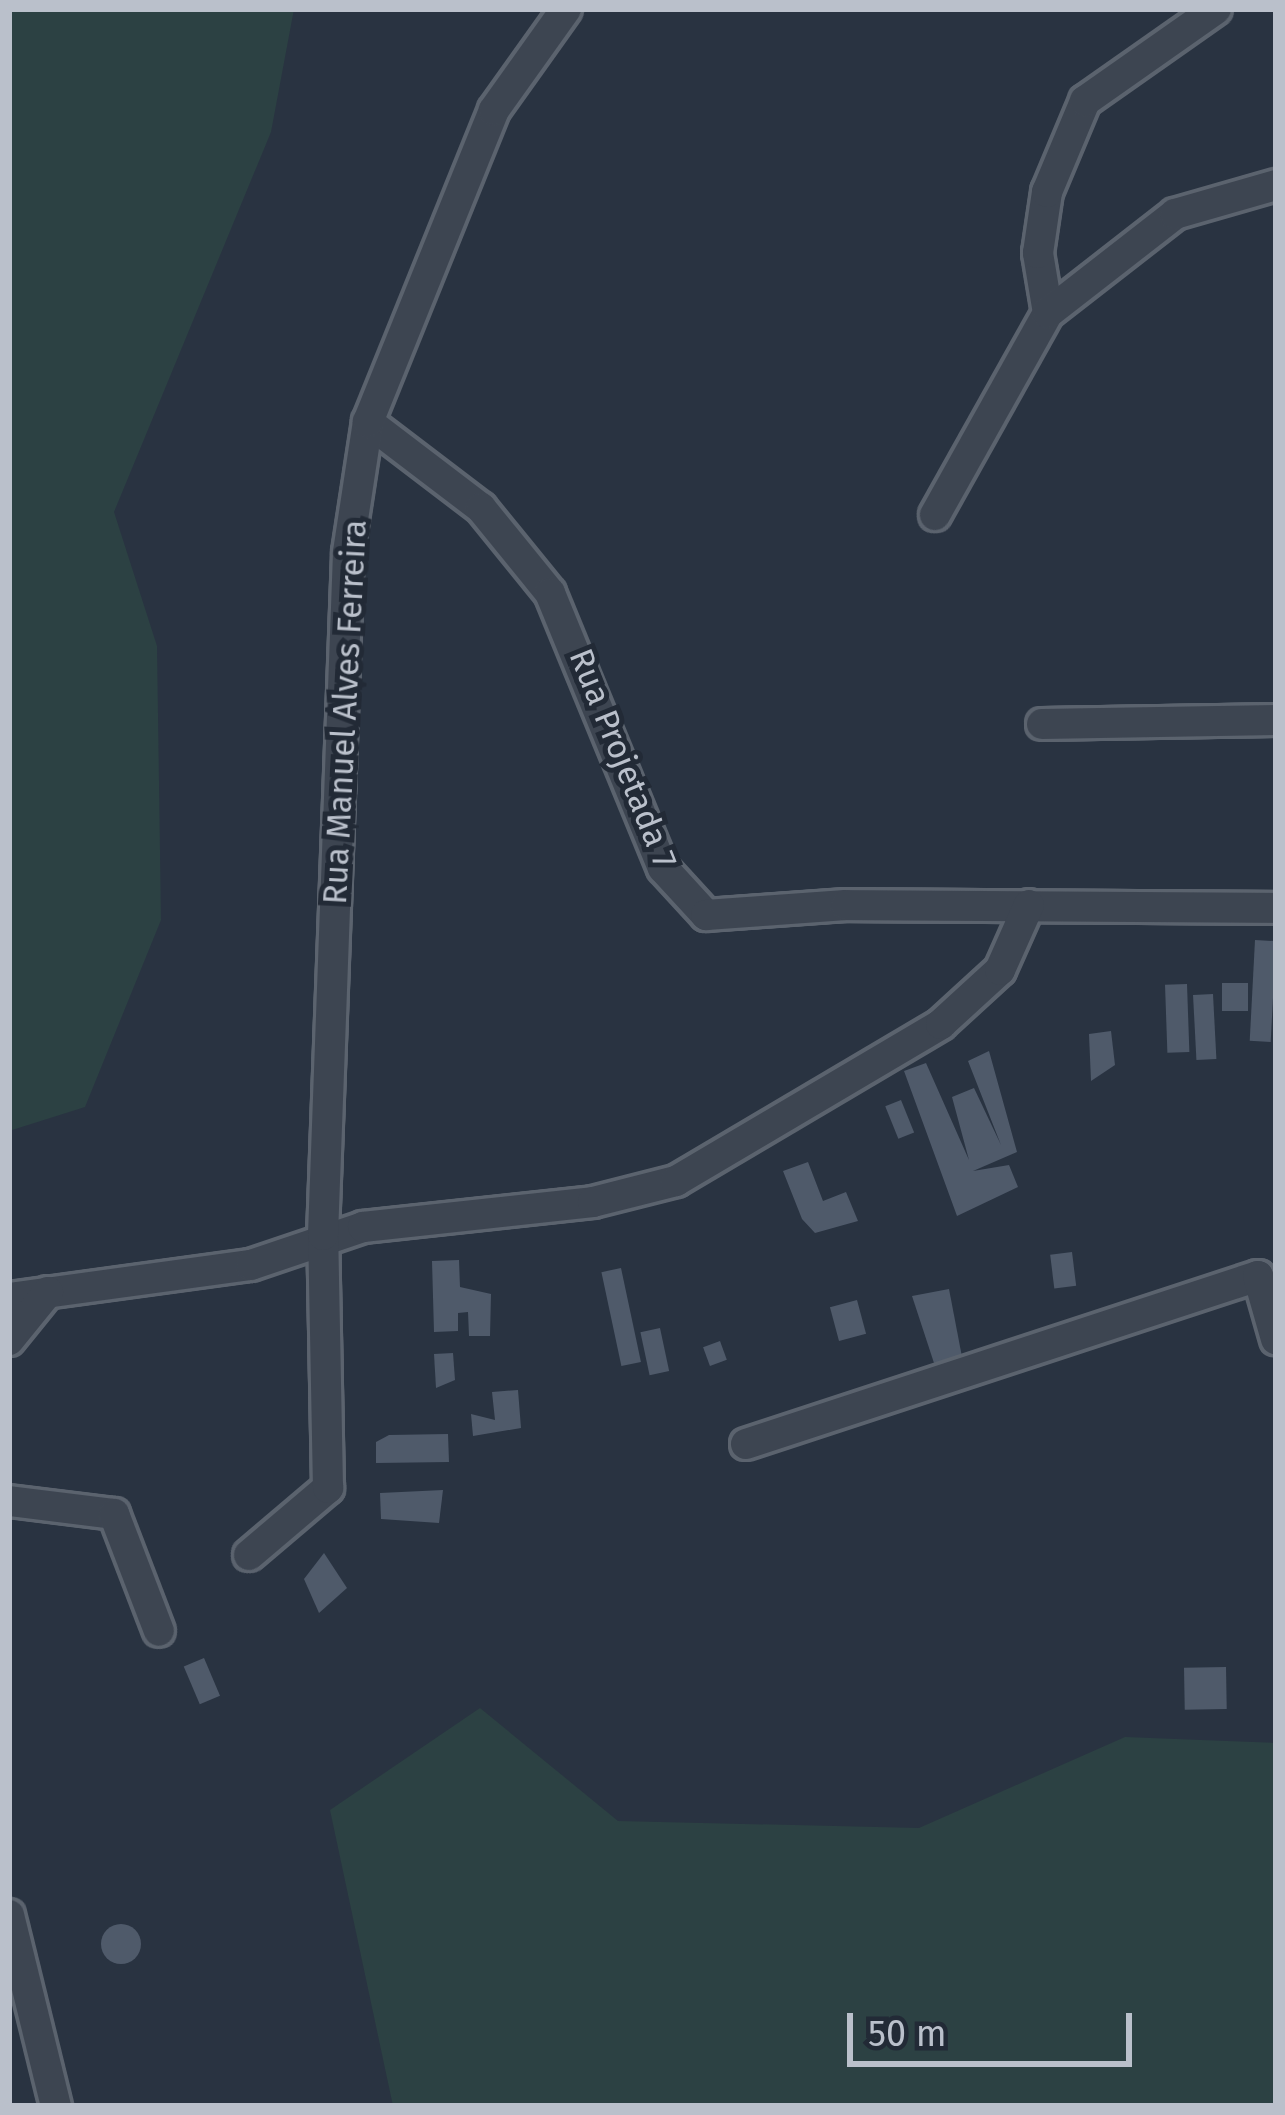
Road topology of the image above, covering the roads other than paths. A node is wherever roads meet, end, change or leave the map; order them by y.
1 (566, 9) edge
2 (1216, 9) edge
3 (1276, 185) edge
4 (1048, 313) junction
5 (368, 422) junction
6 (935, 515) dead end
7 (1276, 720) edge
8 (1042, 724) dead end
9 (1029, 905) junction
10 (1276, 908) edge
11 (323, 1235) junction
12 (1267, 1279) edge
13 (48, 1292) junction
14 (9, 1298) edge
15 (1276, 1339) edge
16 (9, 1340) edge
17 (746, 1444) dead end
18 (9, 1501) edge
19 (249, 1555) dead end
20 (159, 1631) dead end
21 (9, 1915) edge
22 (56, 2106) edge

1 - 5 street, Rua Manuel Alves Ferreira
2 - 4 street
3 - 4 street
4 - 6 street
5 - 9 street, Rua Projetada 7
5 - 11 street, Rua Manuel Alves Ferreira
7 - 8 street
9 - 10 street, Rua Projetada 7
9 - 11 street
11 - 13 street
11 - 19 street, Rua Manuel Alves Ferreira
12 - 15 street
12 - 17 street
13 - 14 street
13 - 16 street
18 - 20 street
21 - 22 street

